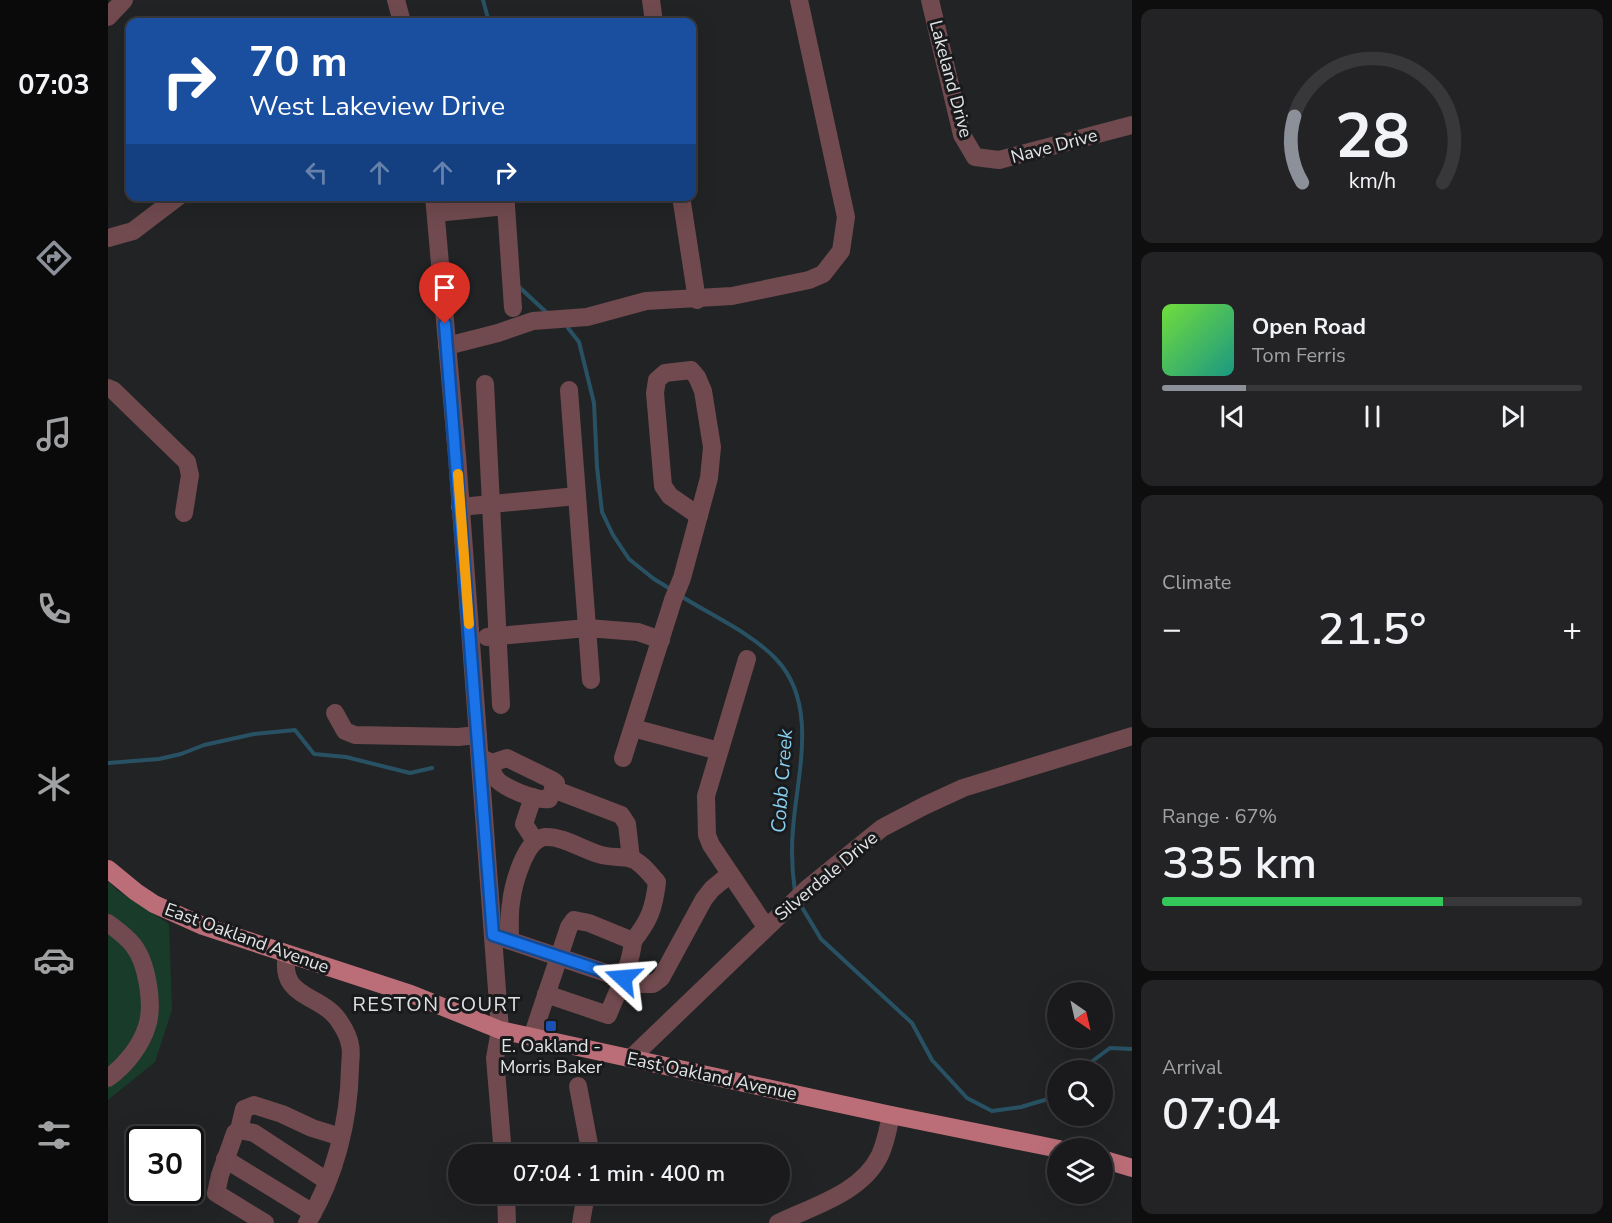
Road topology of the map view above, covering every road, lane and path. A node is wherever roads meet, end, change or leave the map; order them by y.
1 (124, 0) edge
2 (396, 0) edge
3 (651, 0) edge
4 (799, 0) edge
5 (930, 0) edge
6 (108, 17) edge
7 (401, 18) edge
8 (653, 18) edge
9 (1132, 125) edge
10 (975, 157) joint
11 (172, 201) edge
12 (505, 201) edge
13 (682, 201) edge
14 (435, 205) edge
15 (108, 237) edge
16 (698, 300) junction
17 (513, 308) dead end
18 (447, 346) junction
19 (485, 384) dead end
20 (108, 388) edge
21 (569, 390) dead end
22 (577, 496) junction
23 (491, 504) junction
24 (460, 507) junction
25 (184, 513) dead end
26 (699, 516) junction
27 (587, 628) junction
28 (498, 636) junction
29 (470, 638) junction
30 (661, 640) junction
31 (747, 658) dead end
32 (591, 680) dead end
33 (501, 705) dead end
34 (335, 713) dead end
35 (633, 728) junction
36 (478, 735) junction
37 (1132, 736) edge
38 (719, 751) junction
39 (623, 758) dead end
40 (485, 760) junction
41 (553, 789) junction
42 (533, 797) junction
43 (535, 841) junction
44 (631, 858) junction
45 (108, 869) edge
46 (730, 874) junction
47 (108, 923) edge
48 (766, 927) junction
49 (501, 938) junction
50 (633, 942) junction
51 (287, 954) junction
52 (559, 956) junction
53 (631, 981) junction
54 (546, 994) junction
55 (500, 1030) junction
56 (531, 1037) junction
57 (630, 1059) junction
58 (108, 1078) edge
59 (578, 1086) dead end
60 (891, 1115) junction
61 (239, 1130) junction
62 (341, 1137) junction
63 (502, 1144) edge
64 (589, 1144) edge
65 (1047, 1147) edge
66 (225, 1159) junction
67 (1113, 1162) edge
68 (1132, 1168) edge
69 (327, 1181) junction
70 (506, 1204) edge
71 (584, 1204) edge
72 (310, 1218) edge
73 (265, 1223) edge
74 (507, 1223) edge
75 (581, 1223) edge
76 (778, 1223) edge

1 - 6 street
2 - 7 street
3 - 8 street
4 - 16 street
5 - 10 street, Lakeland Drive
9 - 10 street, Nave Drive
11 - 15 street
12 - 14 street
12 - 17 street
13 - 16 street
14 - 18 street
16 - 18 street
18 - 24 street
19 - 23 street
20 - 25 street
21 - 22 street
22 - 23 street
22 - 27 street
23 - 24 street
23 - 28 street
24 - 29 street
26 - 26 street
26 - 30 street
27 - 28 street
27 - 30 street
27 - 32 street
28 - 29 street
28 - 33 street
29 - 36 street
30 - 35 street
31 - 38 street
34 - 36 street
35 - 38 street
35 - 39 street
36 - 40 street
37 - 48 street, Silverdale Drive
38 - 46 street
40 - 41 street
40 - 42 street
40 - 49 street
41 - 42 street
41 - 44 street
42 - 43 street
43 - 44 street
43 - 49 street
44 - 50 street
45 - 51 main road, East Oakland Avenue
46 - 48 street
46 - 53 street
47 - 58 street
48 - 57 street, Silverdale Drive
49 - 52 street
49 - 55 street
50 - 52 street
50 - 53 street
51 - 55 main road, East Oakland Avenue
51 - 62 street
52 - 53 street
52 - 54 street
53 - 54 street
54 - 56 street
55 - 56 main road, East Oakland Avenue
55 - 63 street
56 - 57 main road, East Oakland Avenue
57 - 60 main road, East Oakland Avenue
59 - 64 street
60 - 65 main road, East Oakland Avenue
60 - 76 street
61 - 62 street
61 - 66 street
61 - 69 street
62 - 69 street
66 - 72 street
66 - 73 street
67 - 68 main road
69 - 72 street
70 - 74 street
71 - 75 street

